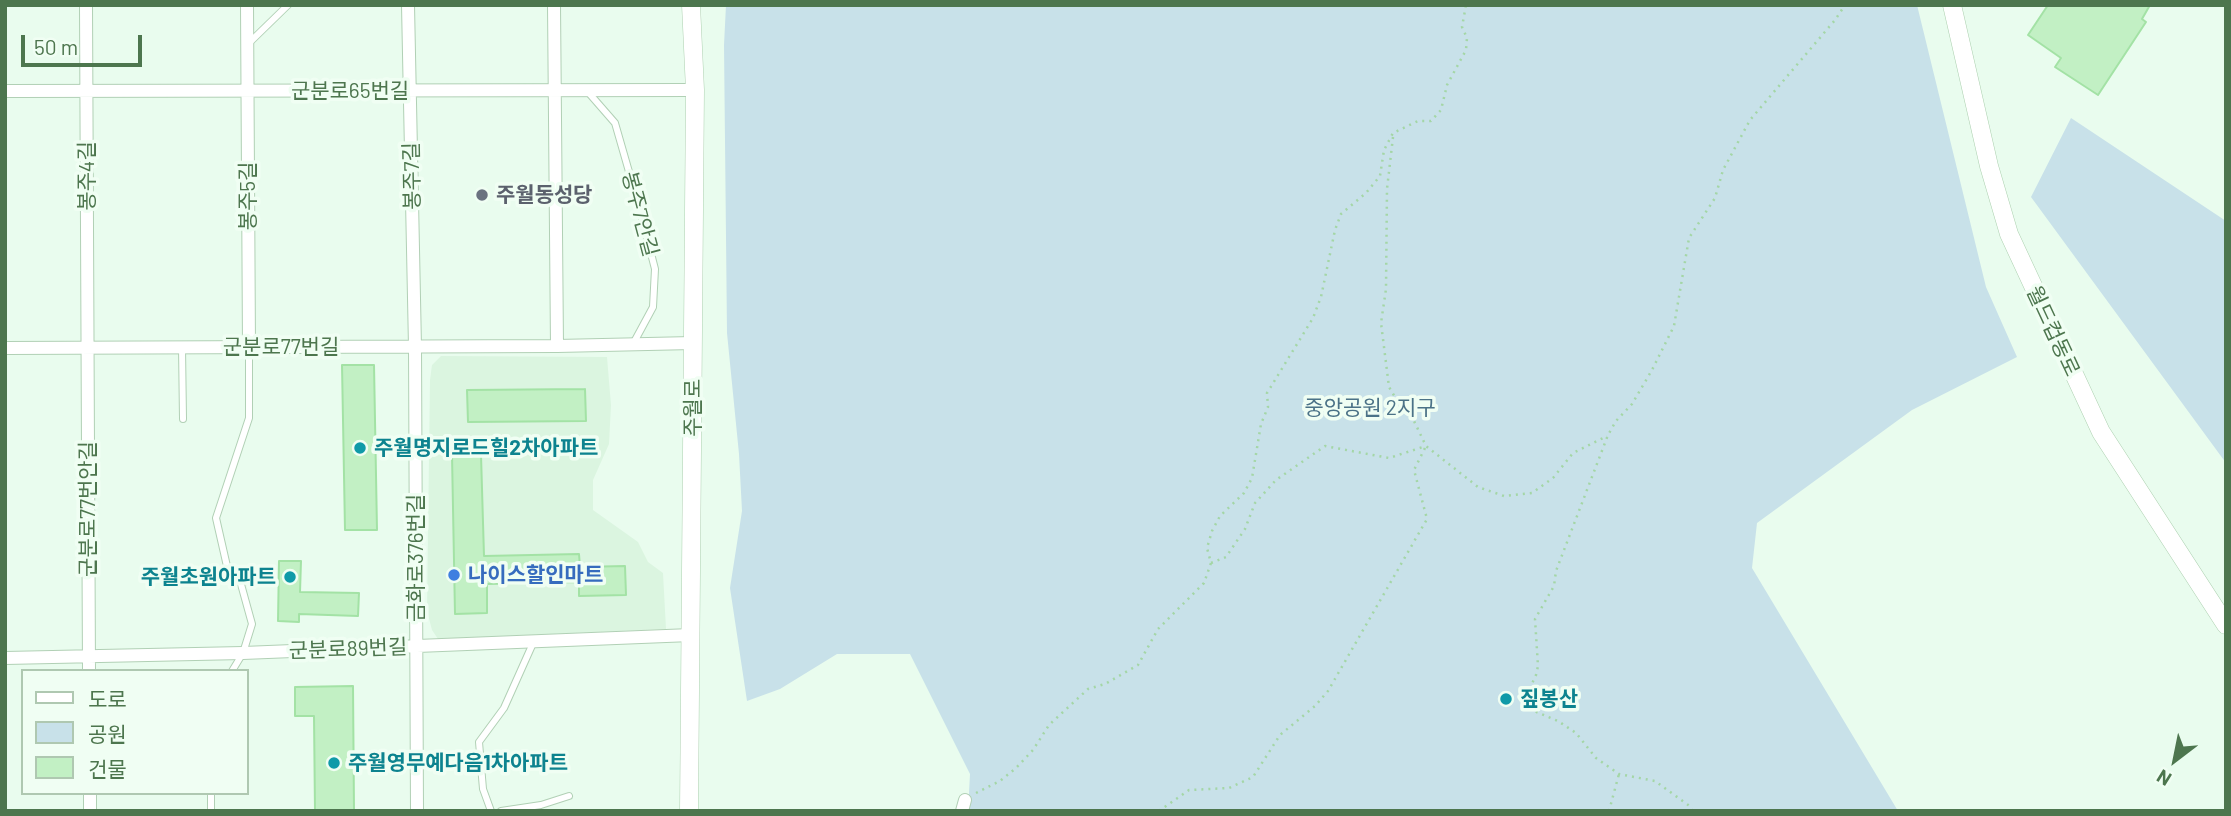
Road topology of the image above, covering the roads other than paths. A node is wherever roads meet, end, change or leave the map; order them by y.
1 (86, 5) edge
2 (247, 5) edge
3 (288, 5) edge
4 (408, 5) edge
5 (554, 5) edge
6 (691, 5) edge
7 (1952, 5) edge
8 (247, 45) junction
9 (695, 90) junction
10 (5, 91) edge
11 (86, 91) junction
12 (247, 91) junction
13 (410, 91) junction
14 (555, 91) junction
15 (587, 91) junction
16 (693, 343) junction
17 (633, 344) junction
18 (415, 346) junction
19 (557, 346) junction
20 (182, 347) junction
21 (248, 347) junction
22 (5, 348) edge
23 (87, 348) junction
24 (183, 419) dead end
25 (2226, 625) edge
26 (691, 635) junction
27 (534, 642) junction
28 (416, 646) junction
29 (243, 653) junction
30 (89, 654) junction
31 (5, 657) edge
32 (89, 669) edge
33 (233, 669) edge
34 (569, 796) dead end
35 (417, 811) edge
36 (491, 811) edge
37 (501, 811) edge
38 (689, 811) edge

1 - 11 street, 봉주4길
2 - 8 street, 봉주5길
3 - 8 lane
4 - 13 street, 봉주7길
5 - 14 street
6 - 9 street, 주월로
7 - 25 street, 월드컵동로
8 - 12 street, 봉주5길
9 - 15 street, 군분로65번길
9 - 16 street, 주월로
10 - 11 street, 군분로65번길
11 - 12 street, 군분로65번길
11 - 23 street, 봉주4길
12 - 13 street, 군분로65번길
12 - 21 street, 봉주5길
13 - 14 street, 군분로65번길
13 - 18 street, 봉주7길
14 - 15 street, 군분로65번길
14 - 19 street
15 - 17 lane, 봉주7안길
16 - 17 street, 군분로77번길
16 - 26 street, 주월로
17 - 19 street, 군분로77번길
18 - 19 street, 군분로77번길
18 - 21 street, 군분로77번길
18 - 28 street, 금화로376번길
20 - 21 street, 군분로77번길
20 - 23 street, 군분로77번길
20 - 24 lane
21 - 29 lane
22 - 23 street, 군분로77번길
23 - 30 street, 군분로77번안길
26 - 27 street, 군분로89번길
26 - 38 street, 주월로
27 - 28 street, 군분로89번길
27 - 36 lane
28 - 29 street, 군분로89번길
28 - 35 street, 금화로376번길
29 - 30 street, 군분로89번길
29 - 33 lane
30 - 31 street, 군분로89번길
30 - 32 street, 군분로77번안길
34 - 37 lane

